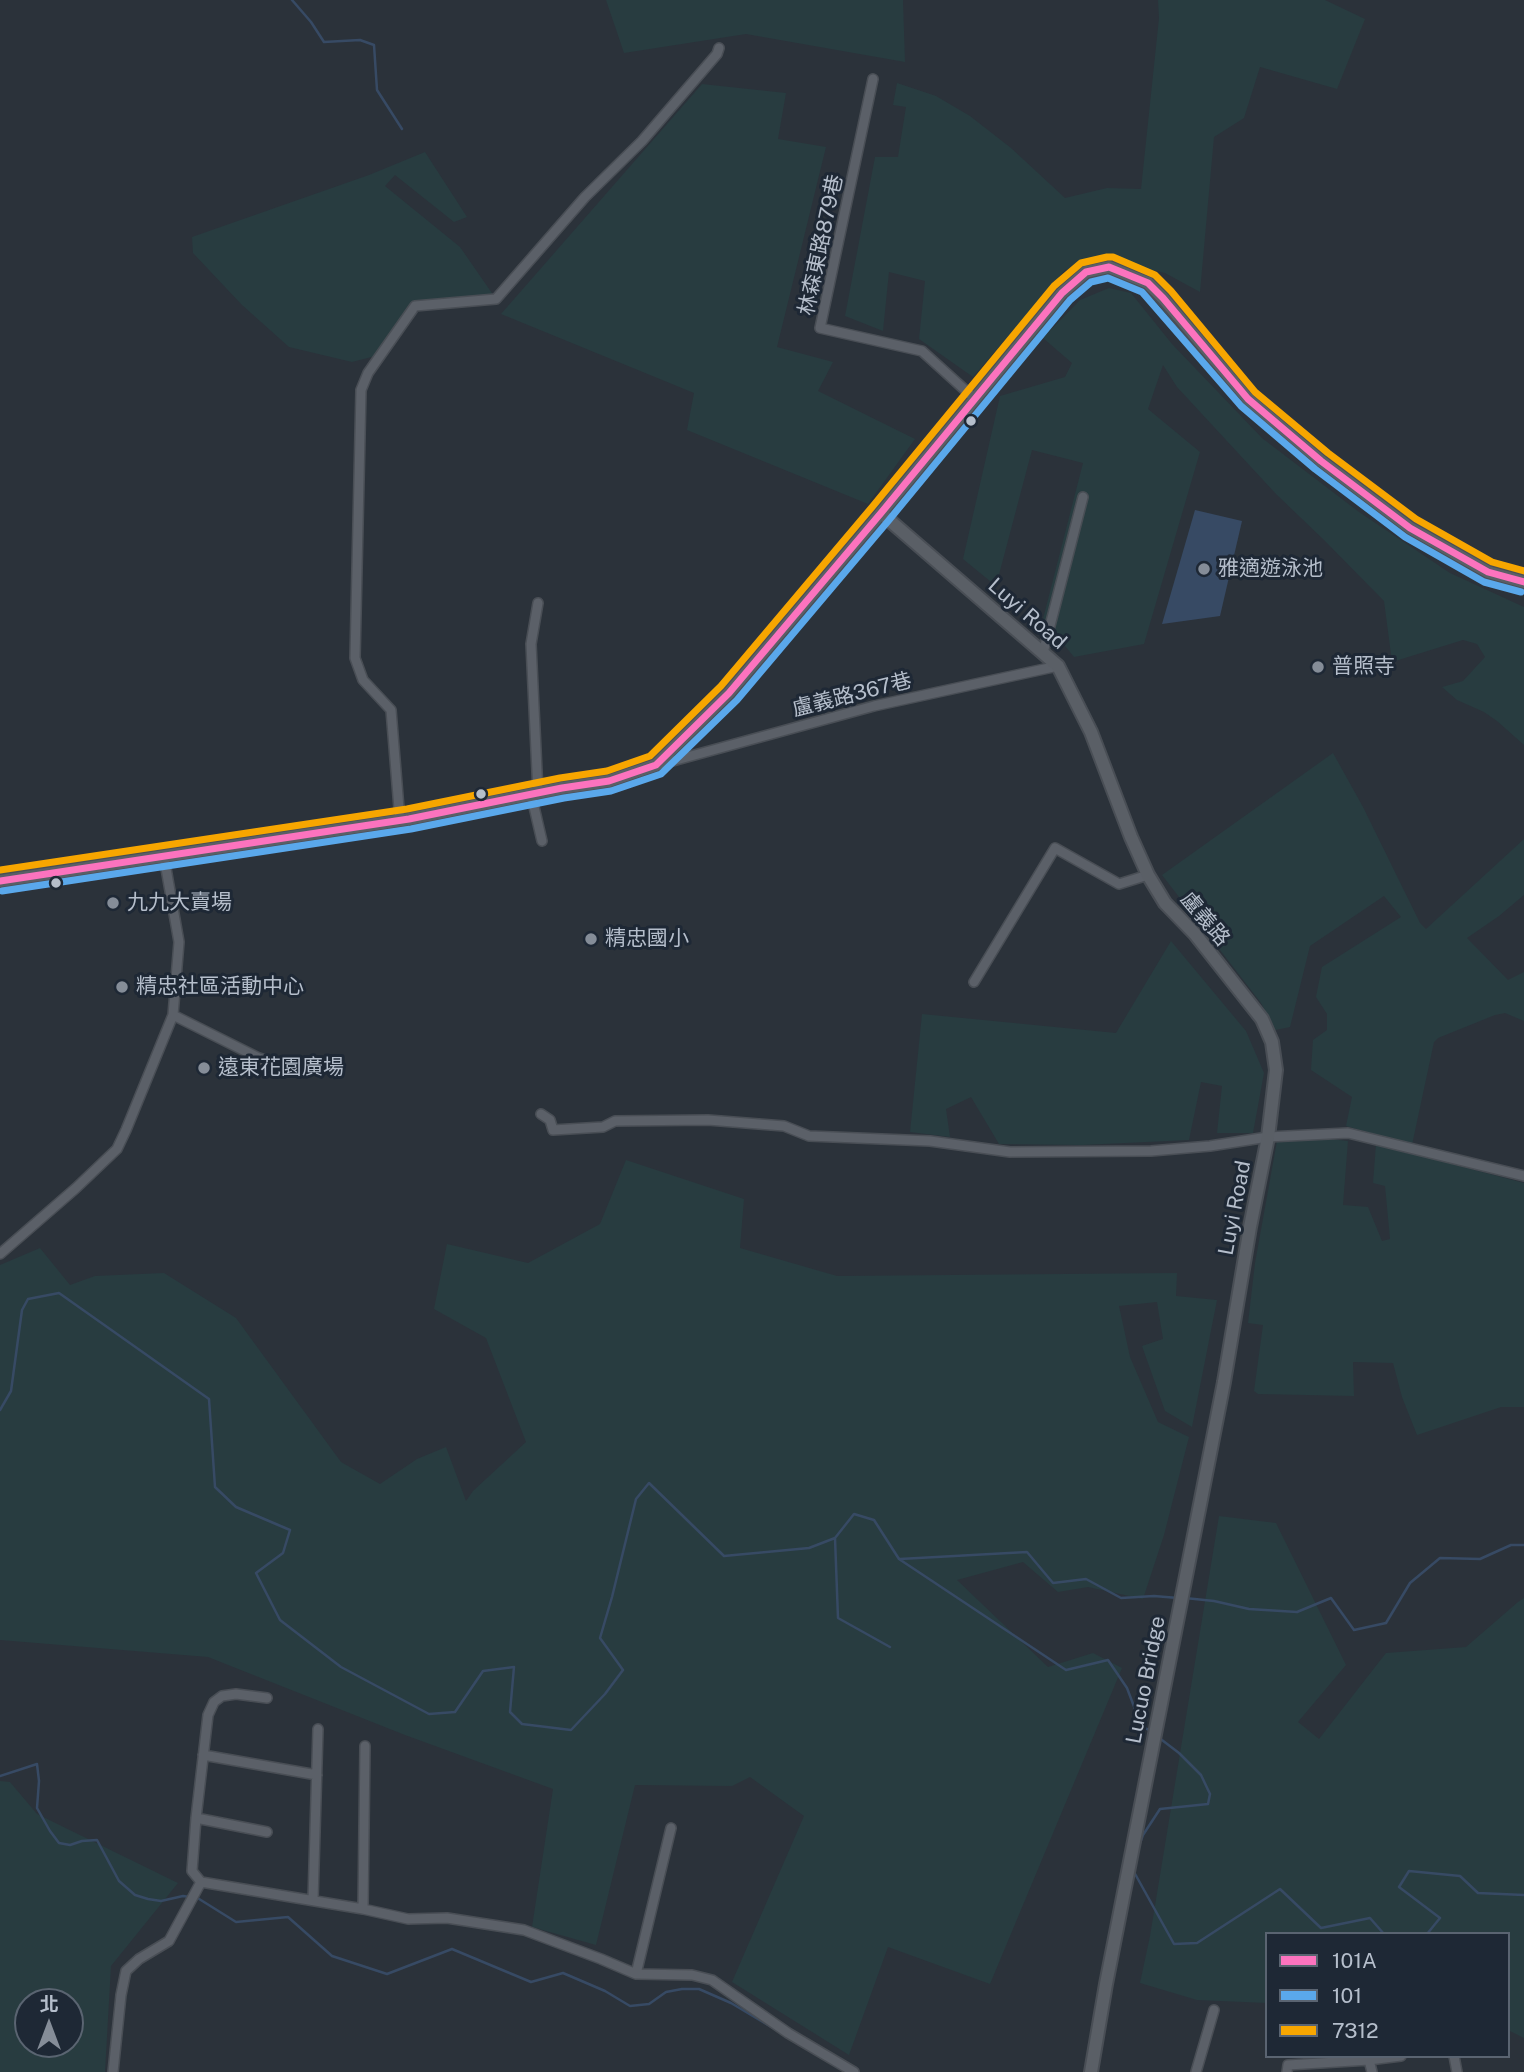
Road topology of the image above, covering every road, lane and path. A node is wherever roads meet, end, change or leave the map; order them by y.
1 (719, 48) dead end
2 (873, 79) dead end
3 (975, 399) junction
4 (1083, 497) dead end
5 (881, 513) junction
6 (1524, 582) edge
7 (538, 603) dead end
8 (1043, 653) junction
9 (1058, 666) junction
10 (656, 765) junction
11 (534, 794) junction
12 (400, 821) junction
13 (542, 842) dead end
14 (164, 857) junction
15 (1148, 875) junction
16 (0, 881) edge
17 (974, 982) dead end
18 (173, 1015) junction
19 (278, 1064) dead end
20 (541, 1114) dead end
21 (1268, 1138) junction
22 (1524, 1176) edge
23 (0, 1254) edge
24 (1224, 1382) joint
25 (267, 1698) dead end
26 (318, 1729) dead end
27 (365, 1746) dead end
28 (203, 1755) junction
29 (317, 1775) junction
30 (196, 1818) junction
31 (671, 1828) dead end
32 (267, 1832) dead end
33 (201, 1882) junction
34 (313, 1900) junction
35 (363, 1909) junction
36 (636, 1974) junction
37 (1214, 2010) dead end
38 (1385, 2058) edge
39 (1369, 2060) junction
40 (113, 2072) edge
41 (854, 2072) edge
42 (1091, 2072) edge
43 (1196, 2072) edge
44 (1287, 2072) edge
45 (1372, 2072) edge

1 - 12 street
2 - 3 street, 林森東路879巷
3 - 5 main road
3 - 6 main road
4 - 8 street
5 - 8 main road, Luyi Road
5 - 10 main road
7 - 11 street
8 - 9 main road, Luyi Road
9 - 10 street, 盧義路367巷
9 - 15 main road, Luyi Road
10 - 11 main road
11 - 12 main road
11 - 13 street
12 - 14 main road
14 - 16 main road
14 - 18 street
15 - 17 street
15 - 21 main road, Luyi Road
18 - 19 street
18 - 23 street
20 - 21 street
21 - 22 street
21 - 24 main road, Luyi Road
24 - 42 main road, Lucuo Bridge
25 - 28 street
26 - 29 street
27 - 35 street
28 - 29 street
28 - 30 street
29 - 34 street
30 - 32 street
30 - 33 street
31 - 36 street
33 - 34 street
33 - 40 street
34 - 35 street
35 - 36 street
36 - 41 street
37 - 43 street
38 - 39 street
39 - 44 street
39 - 45 street

